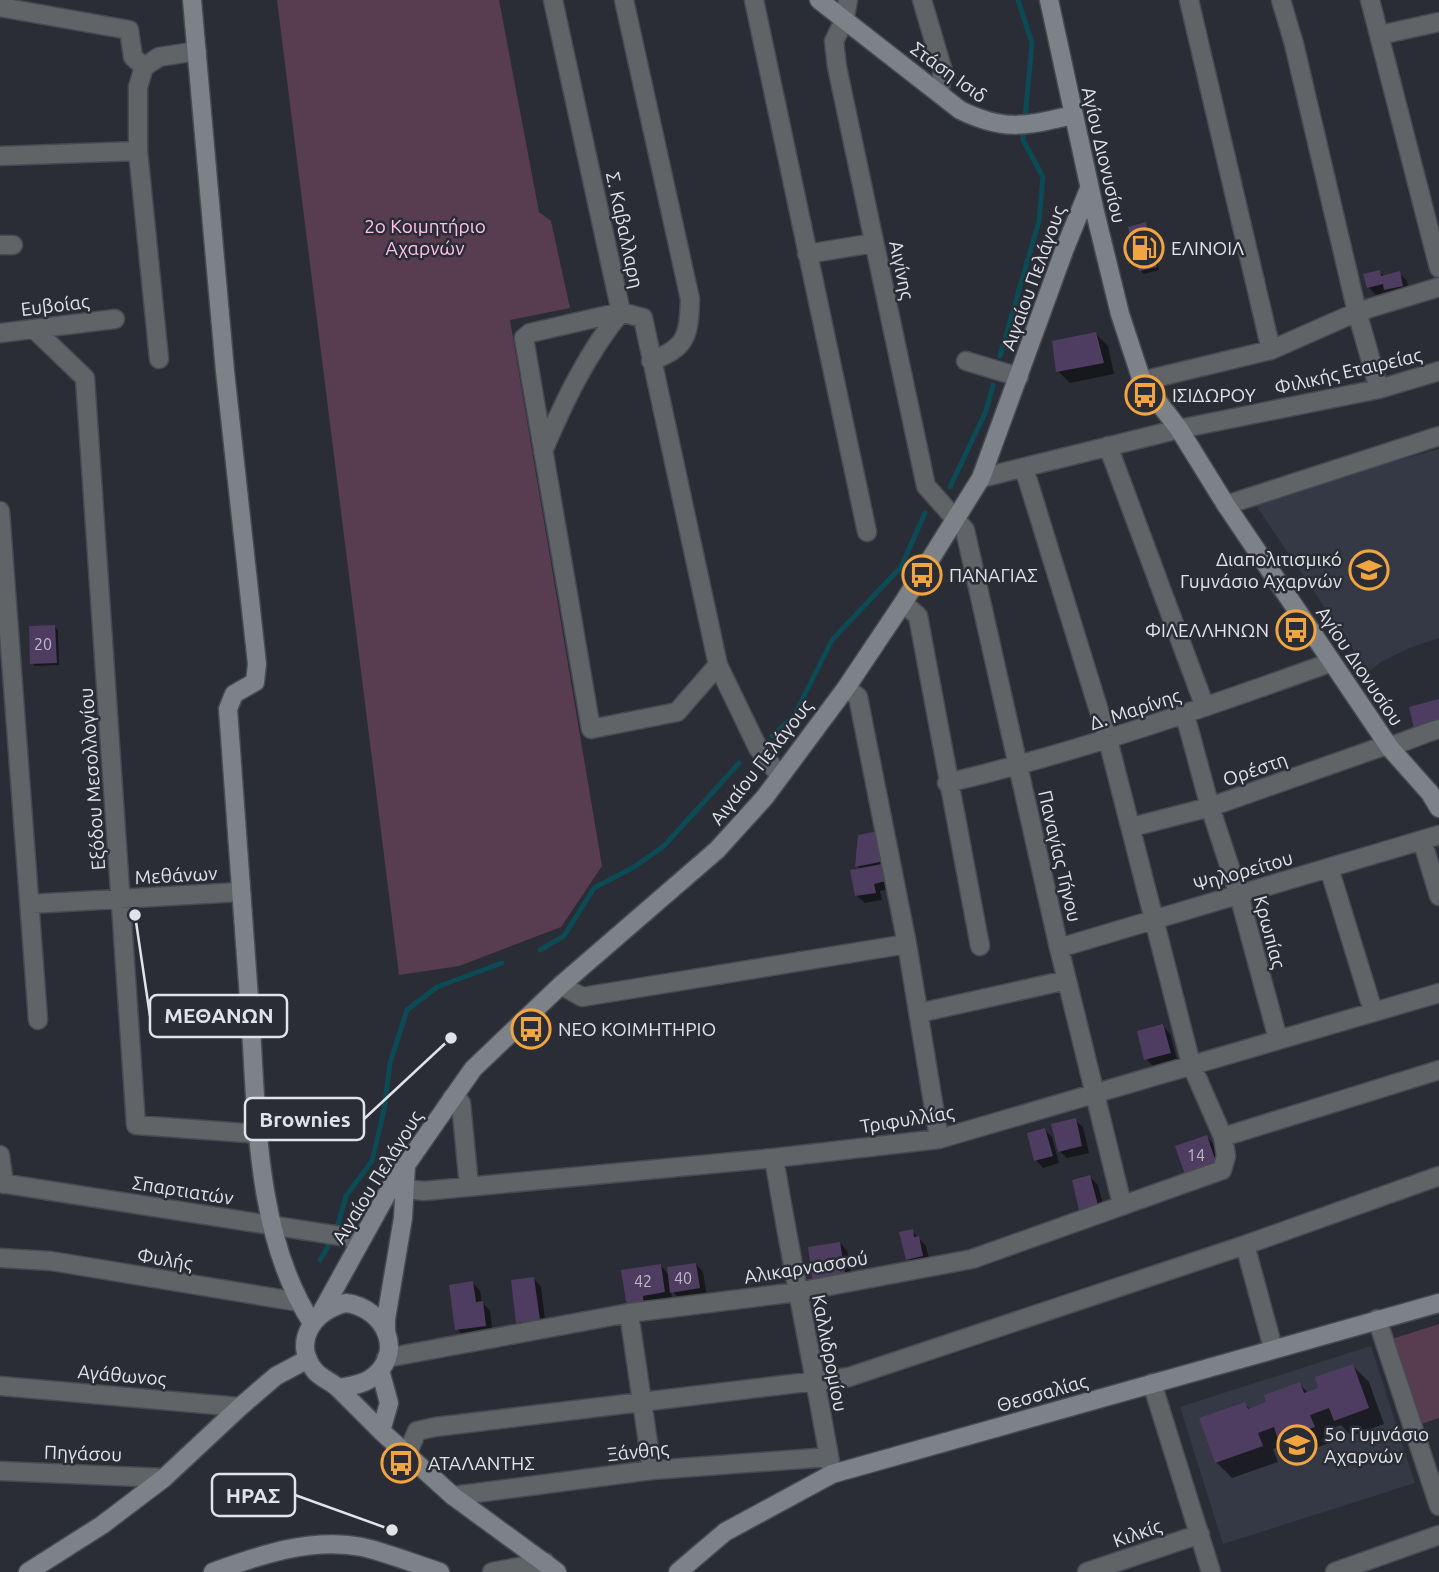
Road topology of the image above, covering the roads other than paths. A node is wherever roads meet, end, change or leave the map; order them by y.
1 (192, 0) edge
2 (553, 0) edge
3 (624, 0) edge
4 (754, 0) edge
5 (819, 0) edge
6 (848, 0) edge
7 (922, 0) edge
8 (1049, 0) edge
9 (1189, 0) edge
10 (1281, 0) edge
11 (1370, 0) edge
12 (0, 7) edge
13 (844, 21) junction
14 (1439, 22) edge
15 (1380, 35) junction
16 (197, 51) junction
17 (144, 66) junction
18 (939, 93) junction
19 (1073, 115) junction
20 (138, 151) junction
21 (0, 156) edge
22 (1089, 189) junction
23 (874, 243) junction
24 (807, 254) junction
25 (1439, 268) edge
26 (1439, 287) edge
27 (621, 312) junction
28 (1357, 313) junction
29 (115, 319) dead end
30 (34, 329) junction
31 (0, 333) edge
32 (1271, 349) junction
33 (159, 359) dead end
34 (652, 361) junction
35 (967, 362) dead end
36 (1439, 371) edge
37 (1019, 377) junction
38 (1142, 381) junction
39 (1379, 389) junction
40 (1179, 429) junction
41 (1439, 436) edge
42 (1108, 446) junction
43 (543, 451) junction
44 (1024, 468) junction
45 (981, 478) junction
46 (1226, 505) junction
47 (0, 511) edge
48 (956, 518) junction
49 (867, 532) dead end
50 (903, 603) junction
51 (1332, 662) junction
52 (718, 665) junction
53 (846, 688) junction
54 (1205, 707) junction
55 (1185, 715) junction
56 (1439, 729) edge
57 (1108, 740) junction
58 (1390, 748) junction
59 (1018, 766) junction
60 (780, 776) junction
61 (947, 783) junction
62 (1436, 798) edge
63 (1210, 807) junction
64 (1132, 827) junction
65 (1431, 838) edge
66 (1329, 869) junction
67 (240, 892) junction
68 (1239, 895) junction
69 (1439, 896) edge
70 (122, 899) junction
71 (30, 904) junction
72 (1154, 919) junction
73 (907, 944) junction
74 (979, 946) dead end
75 (1059, 948) junction
76 (1067, 979) junction
77 (561, 985) junction
78 (1439, 993) edge
79 (1374, 1012) junction
80 (919, 1013) junction
81 (38, 1020) dead end
82 (1278, 1039) junction
83 (1191, 1064) junction
84 (1439, 1070) edge
85 (1094, 1093) junction
86 (452, 1098) junction
87 (259, 1134) junction
88 (1223, 1137) junction
89 (939, 1139) junction
90 (0, 1155) edge
91 (774, 1158) junction
92 (406, 1165) junction
93 (1439, 1176) edge
94 (2, 1184) edge
95 (469, 1186) junction
96 (405, 1189) junction
97 (1122, 1204) junction
98 (271, 1225) junction
99 (360, 1239) junction
100 (1245, 1245) junction
101 (0, 1258) edge
102 (797, 1292) junction
103 (299, 1302) junction
104 (1439, 1303) edge
105 (629, 1313) junction
106 (316, 1318) junction
107 (1377, 1319) junction
108 (386, 1332) junction
109 (1273, 1348) junction
110 (308, 1359) junction
111 (383, 1364) junction
112 (816, 1382) junction
113 (1152, 1383) junction
114 (0, 1386) edge
115 (338, 1388) junction
116 (642, 1401) junction
117 (240, 1406) junction
118 (381, 1431) junction
119 (407, 1455) junction
120 (830, 1465) junction
121 (652, 1470) junction
122 (0, 1471) edge
123 (164, 1478) junction
124 (453, 1496) junction
125 (1439, 1506) edge
126 (1200, 1534) junction
127 (1439, 1535) edge
128 (551, 1567) edge
129 (28, 1572) edge
130 (213, 1572) edge
131 (440, 1572) edge
132 (492, 1572) edge
133 (678, 1572) edge
134 (1087, 1572) edge
135 (1211, 1572) edge
136 (1335, 1572) edge

1 - 16 street
2 - 27 street, Σ. Καβαλλαρη
3 - 34 street
4 - 24 street
5 - 13 street, Στάση Ισιδ
6 - 13 street, Αιγίνης
7 - 18 street
8 - 19 street, Αγίου Διονυσίου
9 - 32 street
10 - 28 street
11 - 15 street
12 - 17 street
13 - 18 street, Στάση Ισιδ
13 - 23 street, Αιγίνης
14 - 15 street
15 - 25 street
16 - 17 street
16 - 67 street
17 - 20 street
18 - 19 street, Στάση Ισιδ
19 - 22 street, Αγίου Διονυσίου
20 - 21 street
20 - 33 street
22 - 37 street, Αιγαίου Πελάγους
22 - 38 street, Αγίου Διονυσίου
23 - 24 street
23 - 48 street, Αιγίνης
24 - 49 street
26 - 28 street
27 - 34 street
27 - 43 street, Σ. Καβαλλαρη
27 - 43 street
28 - 32 street
28 - 39 street
29 - 30 street, Ευβοίας
30 - 31 street, Ευβοίας
30 - 70 street, Εξόδου Μεσολλογίου
32 - 38 street
34 - 52 street
35 - 37 street
36 - 39 street, Φιλικής Εταιρείας
37 - 45 street, Αιγαίου Πελάγους
38 - 40 street, Αγίου Διονυσίου
39 - 40 street, Φιλικής Εταιρείας
40 - 42 street, Φιλικής Εταιρείας
40 - 46 street, Αγίου Διονυσίου
41 - 46 street
42 - 44 street, Φιλικής Εταιρείας
42 - 54 street
43 - 52 street
44 - 45 street, Φιλικής Εταιρείας
44 - 57 street
45 - 48 street, Αιγαίου Πελάγους
46 - 51 street, Αγίου Διονυσίου
47 - 71 street
48 - 50 street, Αιγαίου Πελάγους
48 - 59 street, Παναγίας Τήνου
50 - 53 street, Αιγαίου Πελάγους
50 - 61 street
51 - 54 street, Δ. Μαρίνης
51 - 58 street, Αγίου Διονυσίου
52 - 60 street
53 - 60 street, Αιγαίου Πελάγους
53 - 73 street
54 - 55 street, Δ. Μαρίνης
55 - 57 street, Δ. Μαρίνης
55 - 63 street, Κρωπίας
56 - 58 street, Ορέστη
57 - 59 street, Δ. Μαρίνης
57 - 64 street
58 - 62 street, Αγίου Διονυσίου
58 - 63 street, Ορέστη
59 - 61 street, Δ. Μαρίνης
59 - 75 street, Παναγίας Τήνου
60 - 77 street, Αιγαίου Πελάγους
61 - 74 street
63 - 64 street, Ορέστη
63 - 68 street, Κρωπίας
64 - 72 street
65 - 66 street, Ψηλορείτου
65 - 69 street
66 - 68 street, Ψηλορείτου
66 - 79 street
67 - 70 street, Μεθάνων
67 - 87 street
68 - 72 street, Ψηλορείτου
68 - 82 street, Κρωπίας
70 - 71 street, Μεθάνων
70 - 87 street, Εξόδου Μεσολλογίου
71 - 81 street
72 - 75 street, Ψηλορείτου
72 - 83 street
73 - 77 street
73 - 80 street
75 - 76 street, Παναγίας Τήνου
76 - 80 street
76 - 85 street, Παναγίας Τήνου
77 - 86 street, Αιγαίου Πελάγους
78 - 79 street, Τριφυλλίας
79 - 82 street, Τριφυλλίας
80 - 89 street
82 - 83 street, Τριφυλλίας
83 - 85 street, Τριφυλλίας
83 - 88 street
84 - 88 street
85 - 89 street, Τριφυλλίας
85 - 97 street, Παναγίας Τήνου
86 - 92 street, Αιγαίου Πελάγους
86 - 95 street
87 - 98 street
88 - 97 street, Αλικαρνασσού
89 - 91 street, Τριφυλλίας
90 - 94 street
91 - 95 street, Τριφυλλίας
91 - 102 street, Καλλιδρομίου
92 - 96 street
92 - 99 street, Αιγαίου Πελάγους
93 - 100 street
94 - 98 street, Σπαρτιατών
95 - 96 street, Τριφυλλίας
96 - 108 street
97 - 102 street, Αλικαρνασσού
98 - 99 street, Σπαρτιατών
98 - 103 street
99 - 106 street, Αιγαίου Πελάγους
100 - 109 street
100 - 112 street
101 - 103 street, Φυλής
102 - 105 street, Αλικαρνασσού
102 - 112 street, Καλλιδρομίου
103 - 106 street
104 - 107 street, Θεσσαλίας
105 - 111 street, Αλικαρνασσού
105 - 116 street
106 - 108 street
106 - 110 street
107 - 109 street, Θεσσαλίας
107 - 125 street
108 - 111 street
109 - 113 street, Θεσσαλίας
110 - 115 street
110 - 117 street
111 - 115 street
111 - 118 street
112 - 116 street
112 - 120 street, Καλλιδρομίου
113 - 120 street, Θεσσαλίας
113 - 126 street
114 - 117 street, Αγάθωνος
115 - 118 street
116 - 119 street
116 - 121 street
117 - 123 street
118 - 119 street
119 - 124 street
120 - 121 street, Ξάνθης
120 - 133 street, Θεσσαλίας
121 - 124 street, Ξάνθης
122 - 123 street, Πηγάσου
123 - 129 street
124 - 128 street
126 - 134 street, Κιλκίς
126 - 135 street
127 - 136 street
128 - 132 street
130 - 131 street

